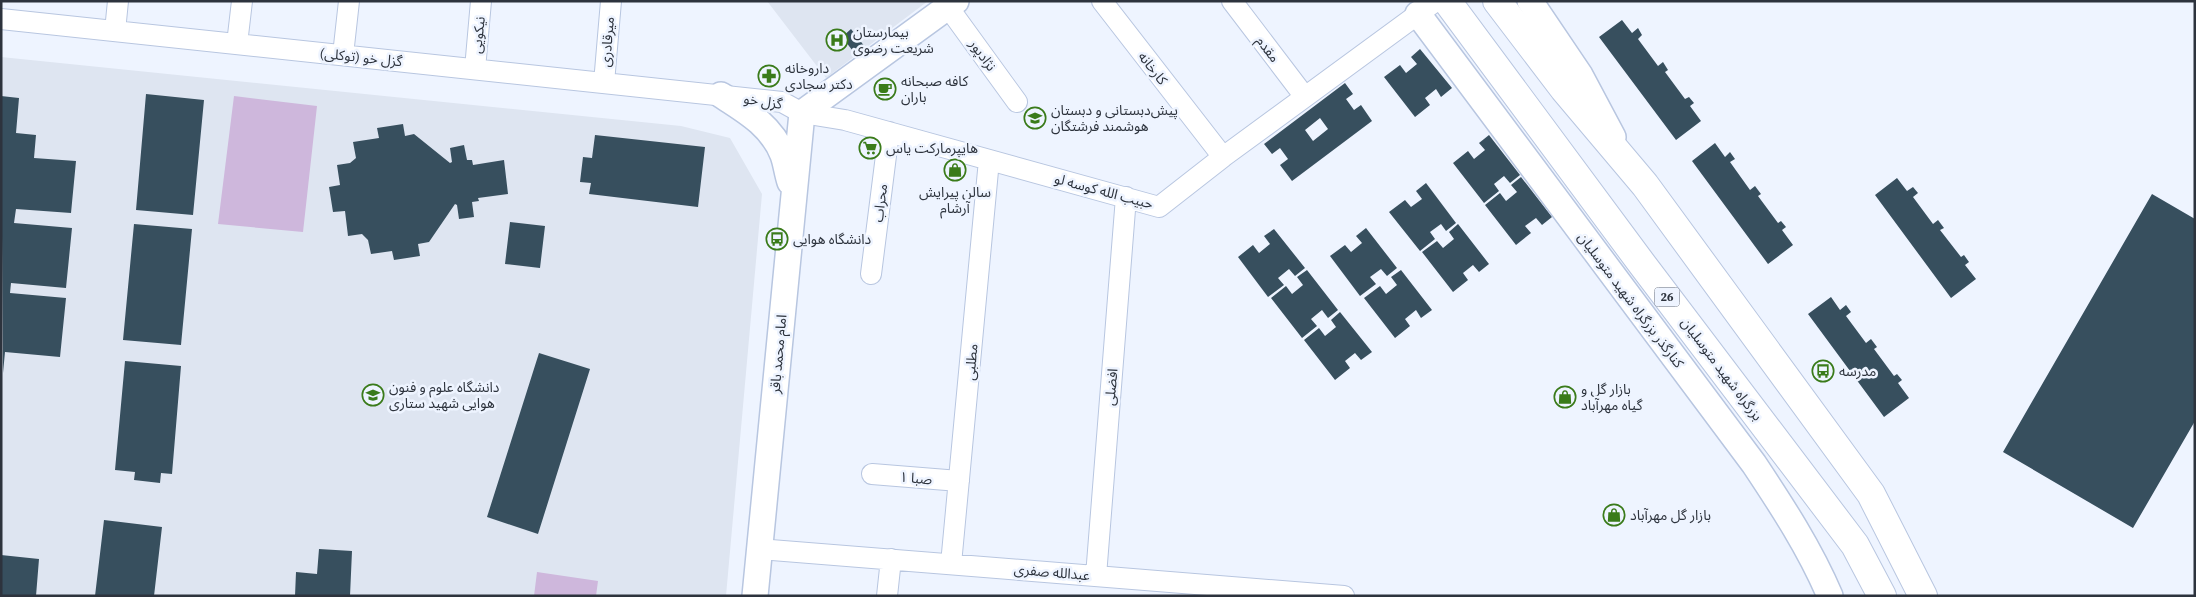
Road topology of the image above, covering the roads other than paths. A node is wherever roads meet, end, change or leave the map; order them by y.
1 (118, 1) edge
2 (242, 1) edge
3 (349, 1) edge
4 (481, 1) edge
5 (611, 1) edge
6 (1102, 1) edge
7 (1232, 1) edge
8 (1447, 1) edge
9 (1496, 1) edge
10 (1530, 1) edge
11 (952, 4) edge
12 (1427, 8) edge
13 (1, 19) edge
14 (115, 32) junction
15 (237, 44) junction
16 (343, 55) junction
17 (475, 69) junction
18 (604, 83) junction
19 (722, 95) junction
20 (1305, 97) junction
21 (1017, 102) dead end
22 (802, 113) junction
23 (889, 132) junction
24 (1223, 157) junction
25 (1625, 159) junction
26 (989, 160) junction
27 (793, 198) junction
28 (1126, 198) junction
29 (871, 274) dead end
30 (872, 474) dead end
31 (959, 482) junction
32 (760, 549) junction
33 (891, 559) junction
34 (951, 564) junction
35 (1096, 576) junction
36 (1145, 588) edge
37 (755, 596) edge
38 (887, 596) edge
39 (1344, 596) edge
40 (1830, 596) edge
41 (1882, 596) edge
42 (1923, 596) edge

1 - 14 street
2 - 15 street
3 - 16 street
4 - 17 street, نیکویی
5 - 18 street, میرقادری
6 - 24 street, کارخانه
7 - 20 street, مقدم
8 - 41 highway, بزرگراه شهید متوسلیان / 26
9 - 25 highway
10 - 25 main road
11 - 21 street, نژادپور
11 - 22 main road
12 - 20 street, حبیب الله کوسه لو
12 - 40 main road, کنارگذر بزرگراه شهید متوسلیان
13 - 14 street, گزل خو (توکلی)
14 - 15 street, گزل خو (توکلی)
15 - 16 street, گزل خو (توکلی)
16 - 17 street, گزل خو (توکلی)
17 - 18 street, گزل خو (توکلی)
18 - 19 street, گزل خو (توکلی)
19 - 22 street, گزل خو
19 - 27 main road
20 - 24 street, حبیب الله کوسه لو
22 - 23 street, حبیب الله کوسه لو
22 - 27 main road, امام محمد باقر
23 - 26 street, حبیب الله کوسه لو
23 - 29 street, محراب
24 - 28 street, حبیب الله کوسه لو
25 - 42 highway
26 - 28 street, حبیب الله کوسه لو
26 - 31 street, مطلبی
27 - 32 main road, امام محمد باقر
28 - 35 street, افضلی
30 - 31 street, صبا ۱
31 - 34 street, مطلبی
32 - 33 street, عبدالله صفری
32 - 37 main road, امام محمد باقر
33 - 34 street, عبدالله صفری
33 - 38 street
34 - 35 street, عبدالله صفری
35 - 36 street, عبدالله صفری
36 - 39 street, عبدالله صفری

